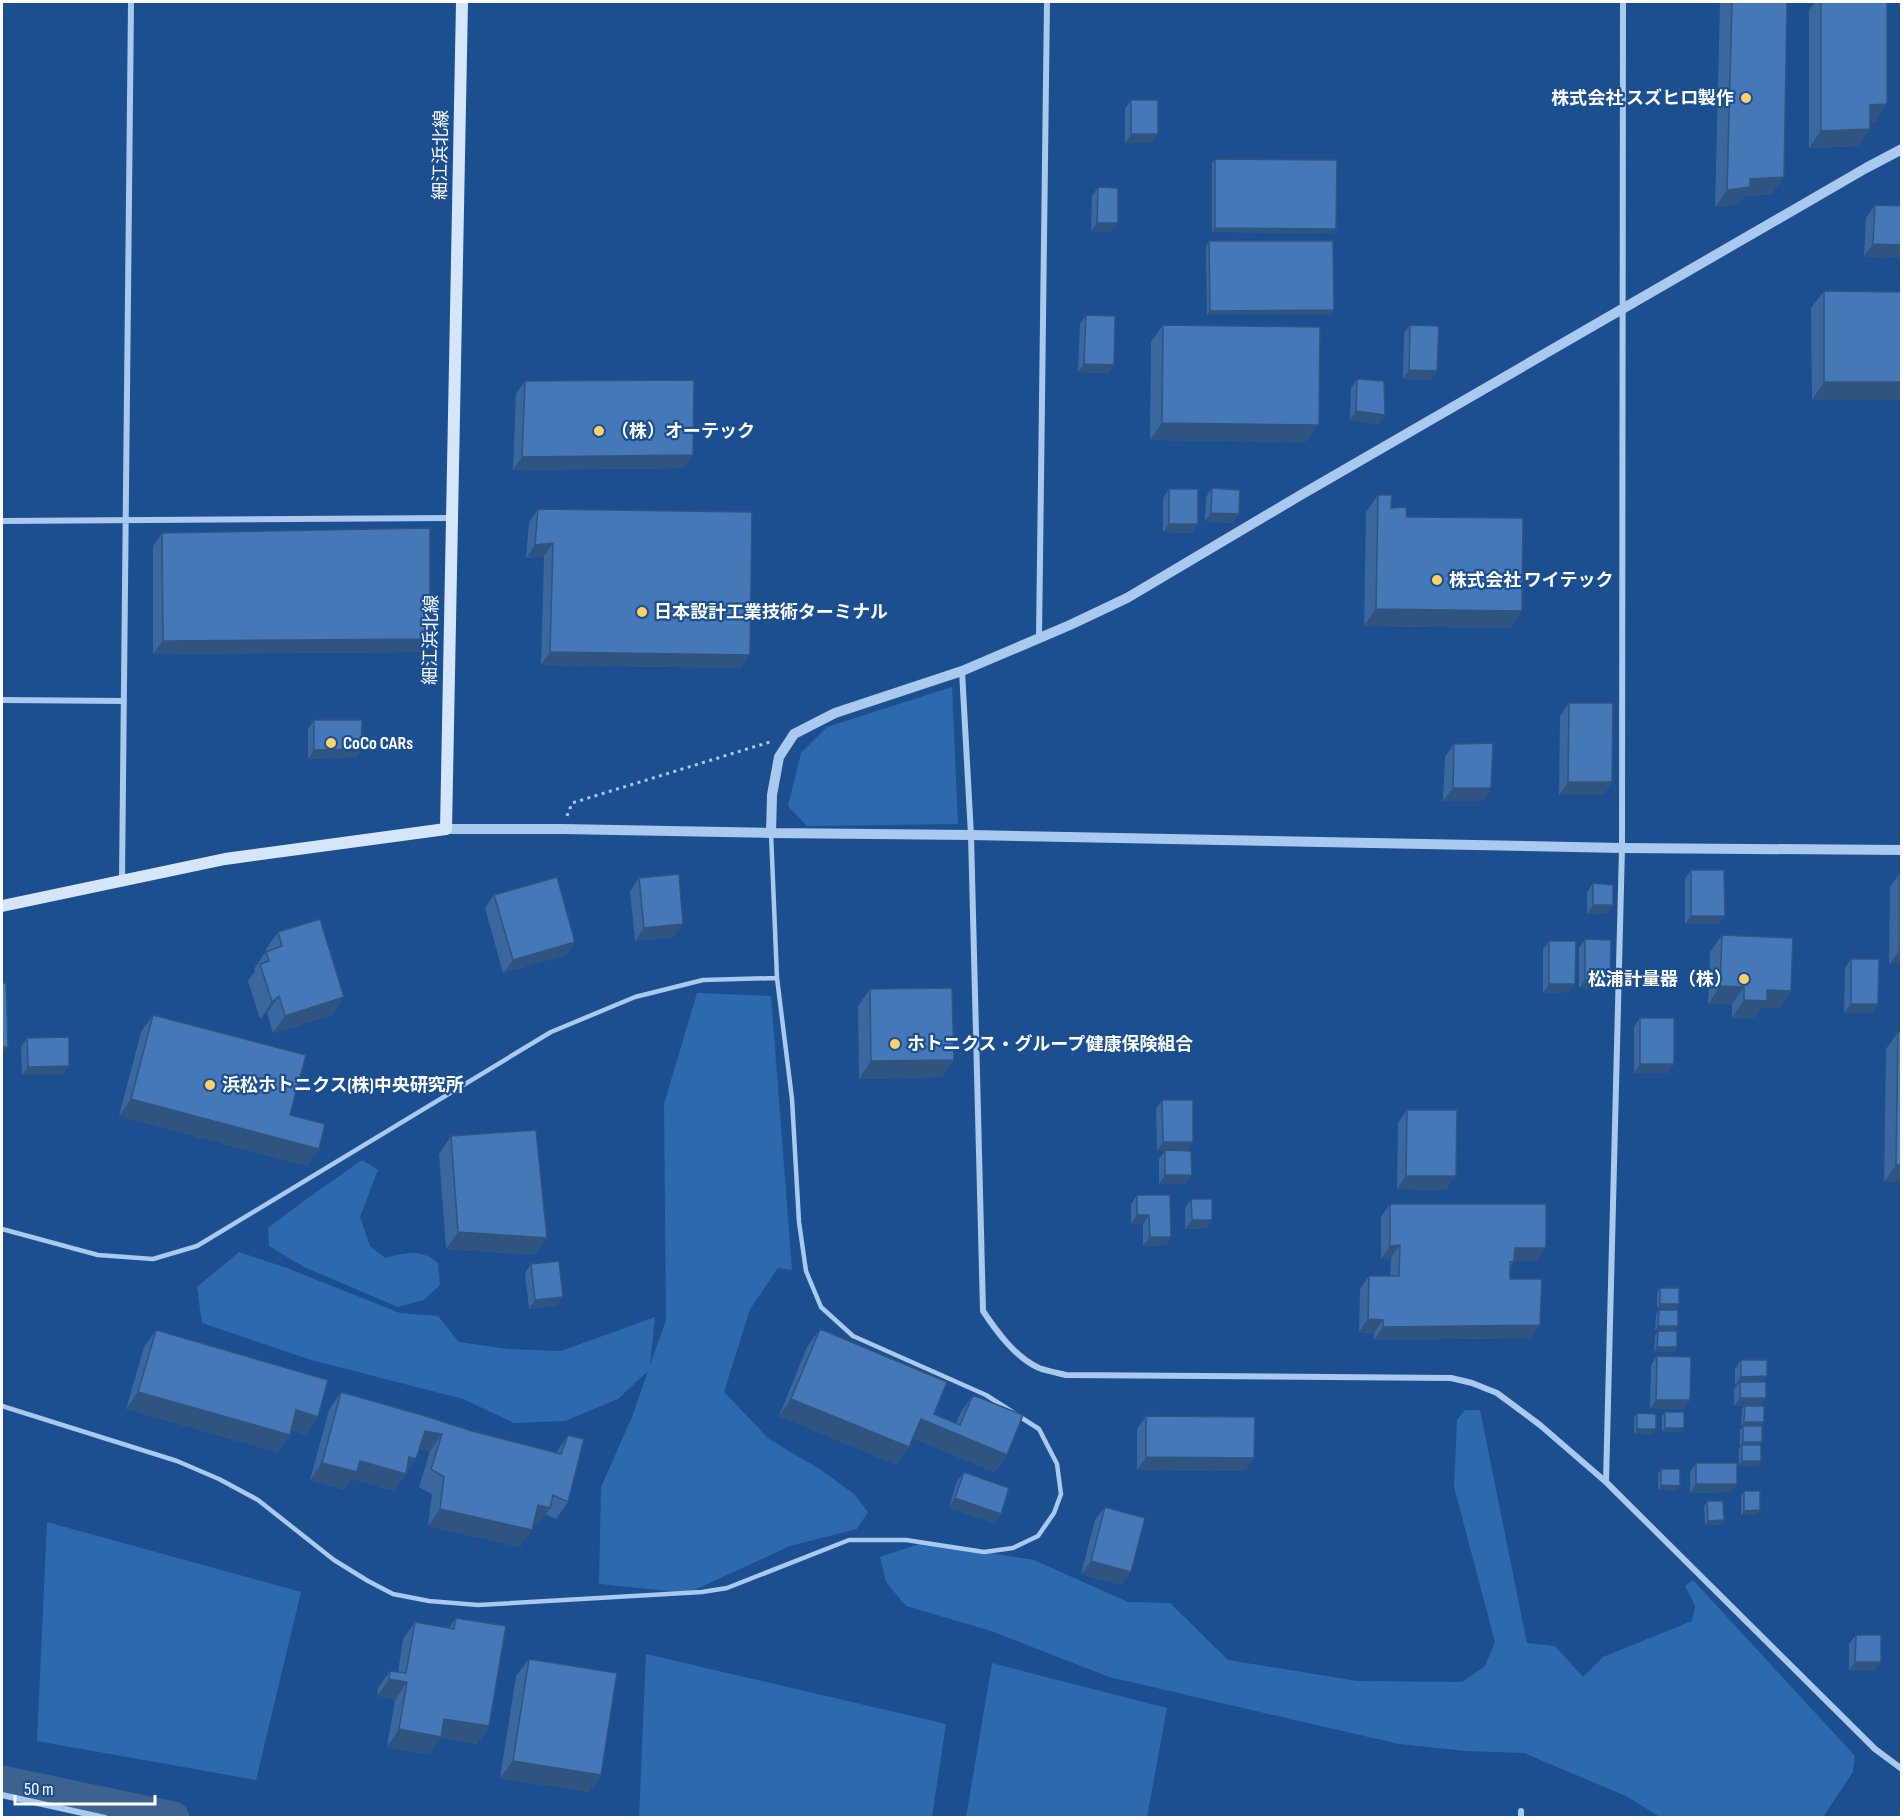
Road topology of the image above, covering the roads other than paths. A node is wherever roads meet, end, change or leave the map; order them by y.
1 (131, 2) edge
2 (462, 2) edge
3 (1047, 2) edge
4 (1623, 2) edge
5 (1902, 149) edge
6 (1621, 309) junction
7 (452, 518) junction
8 (2, 521) edge
9 (126, 522) junction
10 (1039, 639) junction
11 (963, 671) junction
12 (2, 700) edge
13 (124, 700) junction
14 (446, 830) junction
15 (771, 834) junction
16 (971, 835) junction
17 (1622, 848) junction
18 (1902, 850) edge
19 (122, 880) junction
20 (2, 906) edge
21 (777, 978) junction
22 (2, 1229) edge
23 (2, 1406) edge
24 (1606, 1482) junction
25 (1902, 1769) edge
26 (2, 1795) edge
27 (105, 1818) edge

1 - 9 street
2 - 7 main road, 細江浜北線
3 - 10 street
4 - 6 street
5 - 6 street
6 - 10 street
6 - 17 street
7 - 9 street
7 - 14 main road, 細江浜北線
8 - 9 street
9 - 13 street
10 - 11 street
11 - 15 street
11 - 16 street
12 - 13 street
13 - 19 street
14 - 15 street
14 - 19 main road
15 - 16 street
15 - 21 lane
16 - 17 street
16 - 24 street
17 - 18 street
17 - 24 street
19 - 20 main road
21 - 22 lane
21 - 23 lane
24 - 25 street
26 - 27 street

